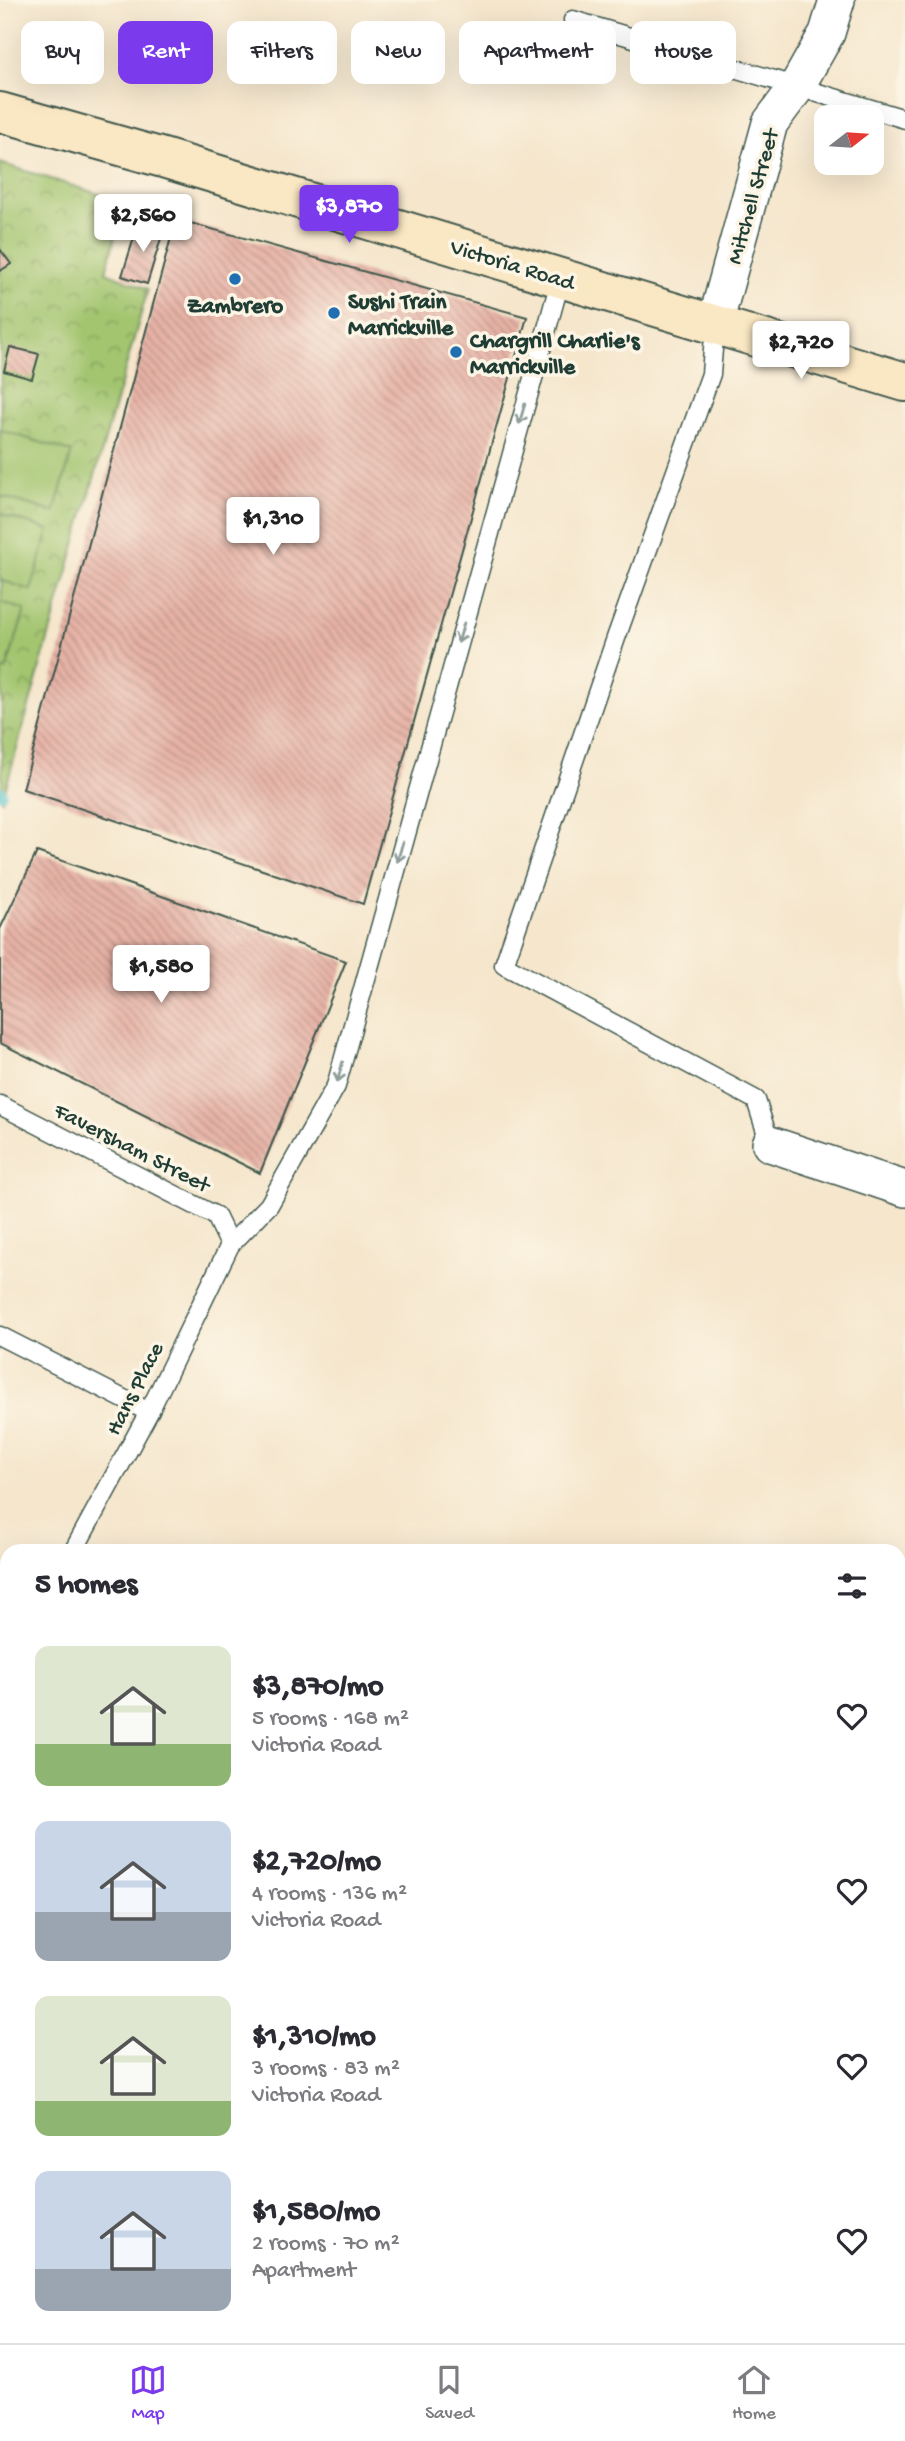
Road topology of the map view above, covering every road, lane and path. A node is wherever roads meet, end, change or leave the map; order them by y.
1 (837, 0) edge
2 (573, 20) dead end
3 (796, 88) junction
4 (0, 112) edge
5 (905, 119) edge
6 (561, 278) junction
7 (715, 324) junction
8 (905, 382) edge
9 (0, 1105) edge
10 (771, 1144) joint
11 (905, 1189) edge
12 (230, 1245) junction
13 (0, 1336) edge
14 (149, 1412) junction
15 (77, 1544) edge

1 - 3 street, Mitchell Street
2 - 3 lane
3 - 5 lane
3 - 7 street, Mitchell Street
4 - 6 main road, Victoria Road
6 - 7 main road, Victoria Road
6 -> 12 lane, Hans Place
7 - 8 main road, Victoria Road
7 - 10 lane
9 - 12 lane, Faversham Street
10 - 11 street
12 - 14 lane, Hans Place
13 - 14 lane
14 - 15 lane, Hans Place

